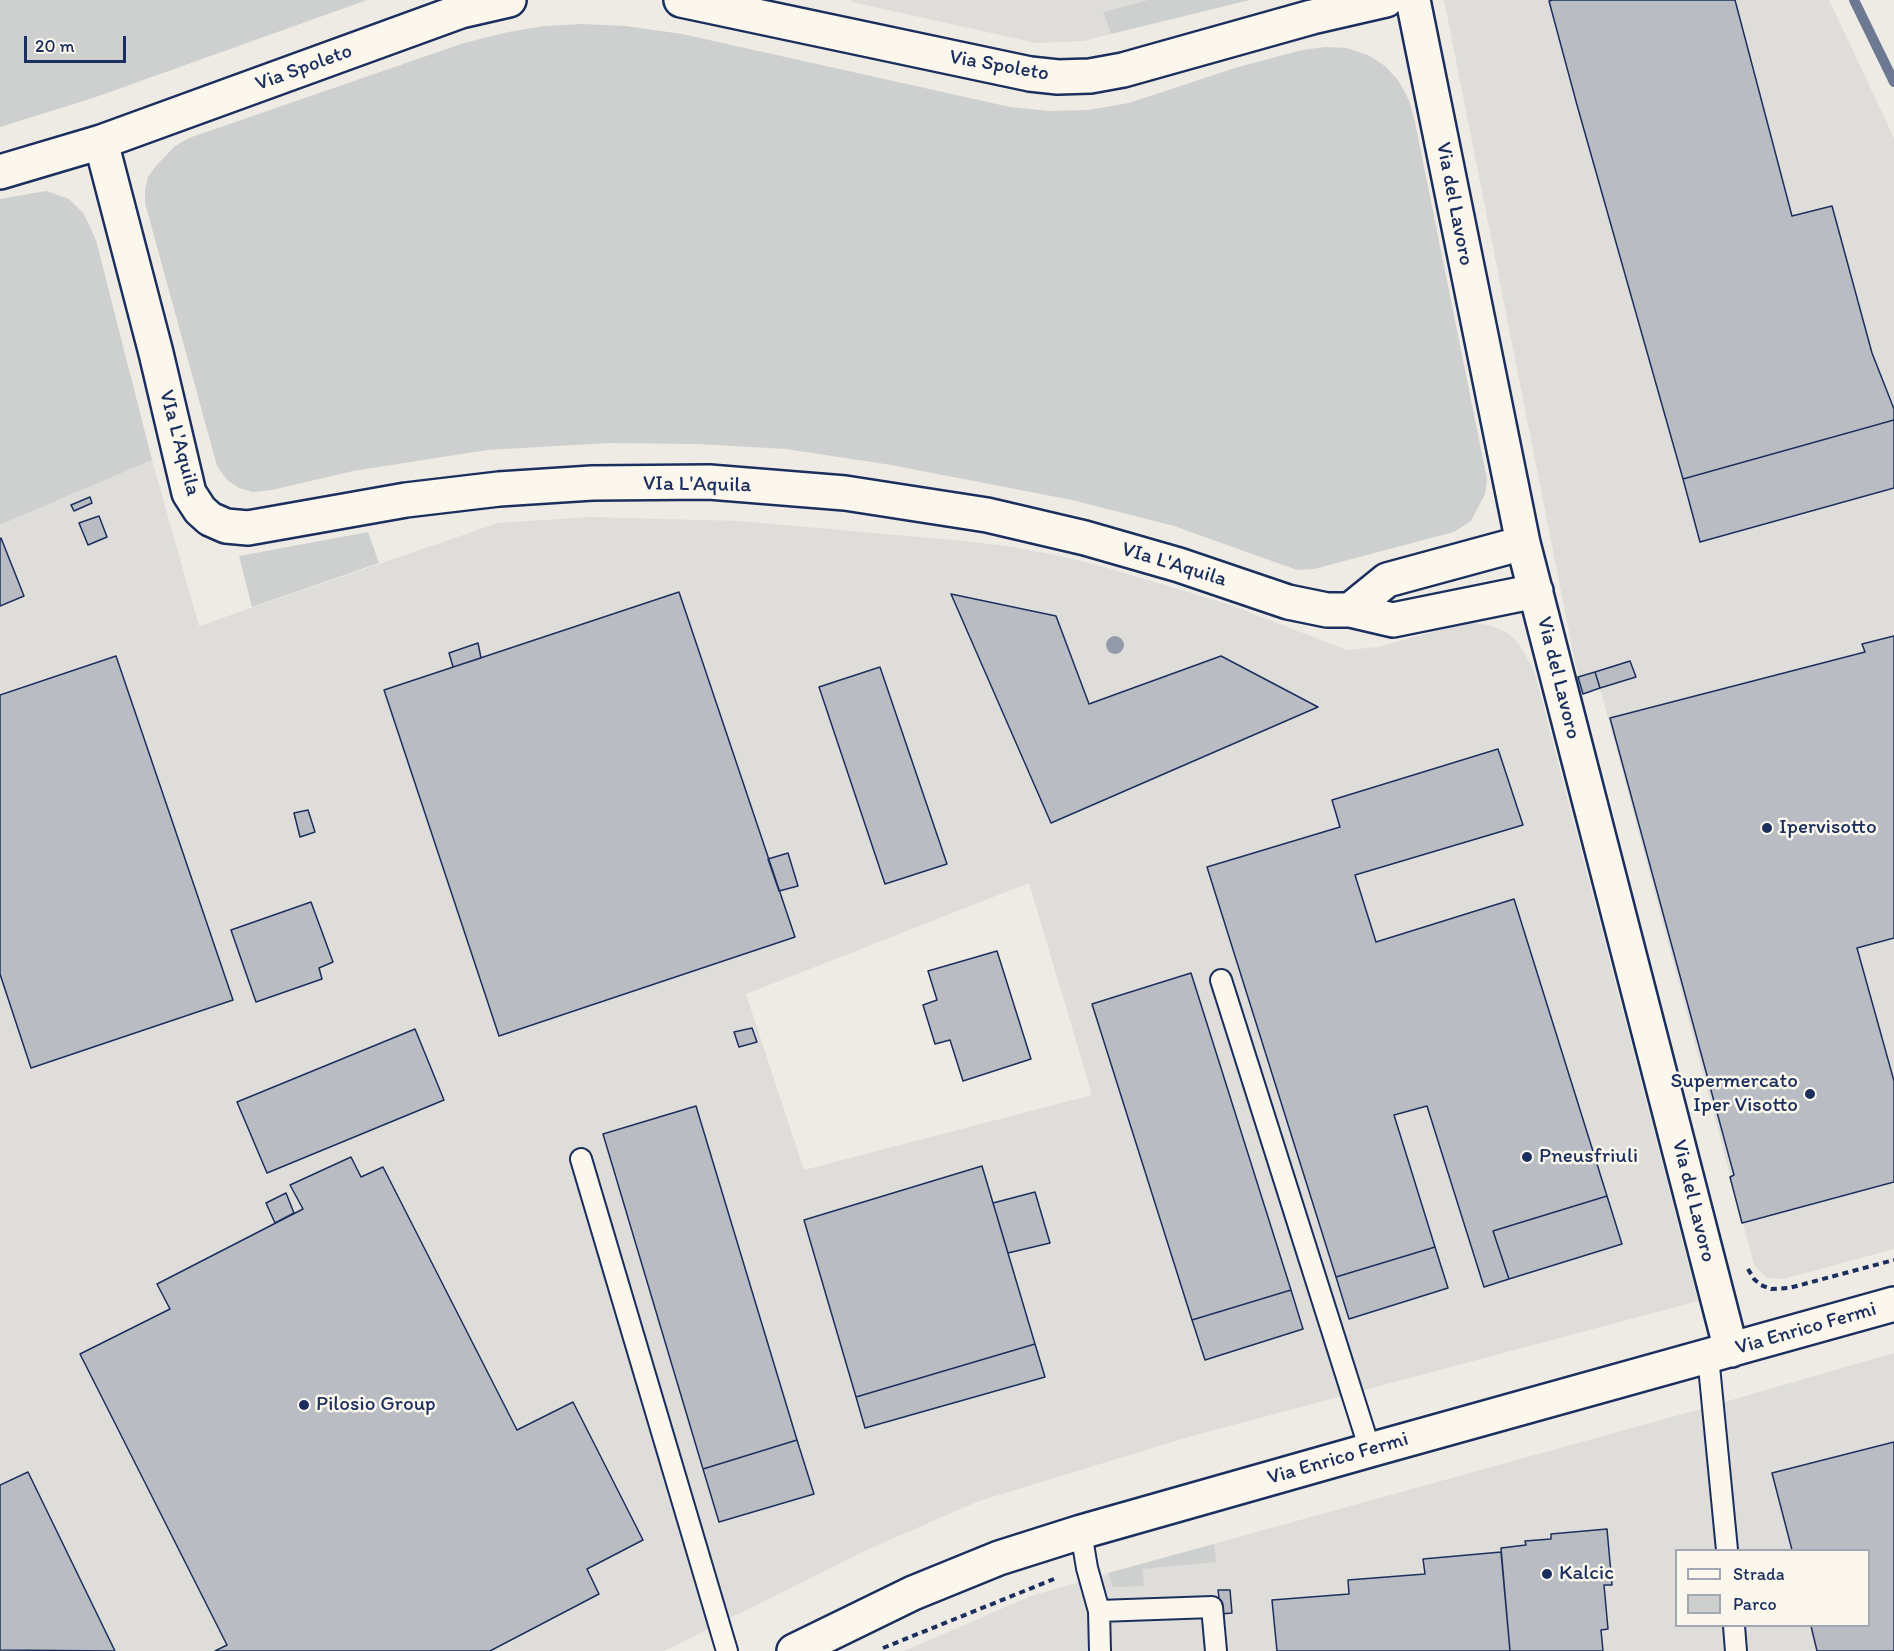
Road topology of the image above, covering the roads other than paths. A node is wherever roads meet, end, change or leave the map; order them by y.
1 (509, 0) edge
2 (681, 0) edge
3 (1386, 0) edge
4 (1413, 0) edge
5 (101, 142) junction
6 (0, 172) edge
7 (1523, 543) junction
8 (1536, 591) junction
9 (1350, 610) junction
10 (1221, 980) dead end
11 (581, 1159) dead end
12 (1894, 1305) edge
13 (1720, 1353) junction
14 (1370, 1450) junction
15 (1081, 1532) junction
16 (1727, 1549) edge
17 (1099, 1611) junction
18 (1734, 1627) edge
19 (727, 1651) edge
20 (794, 1651) edge
21 (1100, 1651) edge
22 (1216, 1651) edge
23 (1736, 1651) edge

1 - 5 street, Via Spoleto
2 - 3 street, Via Spoleto
4 - 7 street, Via del Lavoro
5 - 6 street, Via Spoleto
5 - 9 street, VIa L'Aquila
7 - 8 street, Via del Lavoro
7 - 9 street
8 - 9 street, VIa L'Aquila
8 - 13 street, Via del Lavoro
10 - 14 lane
11 - 19 lane
12 - 13 street, Via Enrico Fermi
13 - 14 street, Via Enrico Fermi
13 - 16 lane
14 - 15 street, Via Enrico Fermi
15 - 17 lane
15 - 20 street, Via Enrico Fermi
17 - 21 lane
17 - 22 lane
18 - 23 lane

